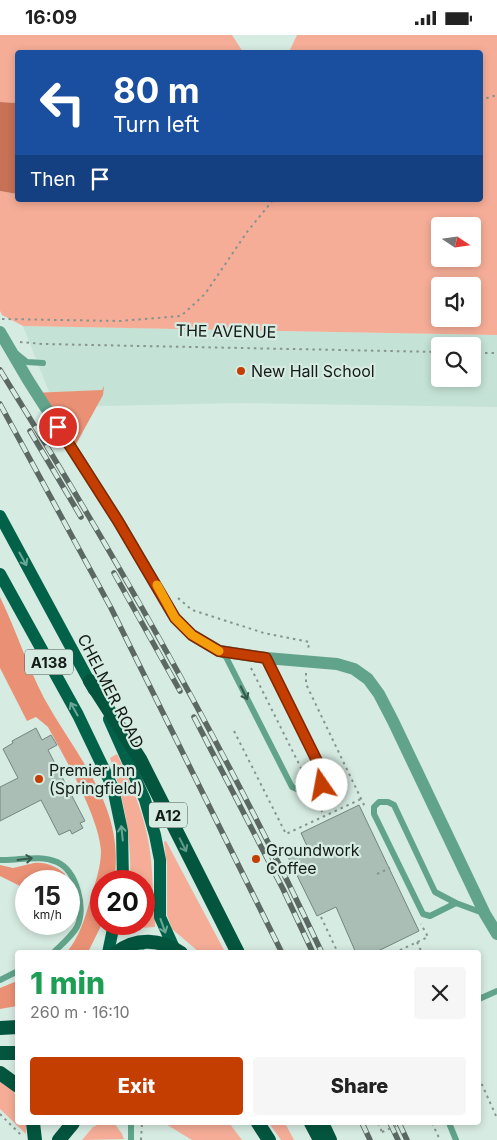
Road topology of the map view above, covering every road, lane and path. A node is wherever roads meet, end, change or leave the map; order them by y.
1 (497, 95) edge
2 (483, 99) edge
3 (271, 202) edge
4 (0, 319) edge
5 (0, 332) edge
6 (15, 346) junction
7 (431, 352) edge
8 (481, 353) edge
9 (497, 353) edge
10 (43, 363) dead end
11 (0, 516) edge
12 (0, 573) edge
13 (174, 595) dead end
14 (219, 651) junction
15 (244, 655) junction
16 (266, 658) junction
17 (307, 661) junction
18 (90, 681) junction
19 (234, 731) dead end
20 (332, 739) dead end
21 (312, 791) junction
22 (361, 799) dead end
23 (324, 816) junction
24 (0, 860) edge
25 (393, 866) dead end
26 (123, 870) edge
27 (377, 874) dead end
28 (456, 903) junction
29 (485, 914) junction
30 (321, 917) dead end
31 (497, 934) edge
32 (112, 935) edge
33 (417, 942) dead end
34 (341, 945) dead end
35 (141, 947) edge
36 (335, 948) joint
37 (56, 950) edge
38 (109, 950) edge
39 (128, 950) edge
40 (178, 950) edge
41 (236, 950) edge
42 (421, 950) edge
43 (15, 972) edge
44 (0, 980) edge
45 (497, 991) edge
46 (481, 998) edge
47 (15, 1027) edge
48 (0, 1028) edge
49 (0, 1053) edge
50 (15, 1053) edge
51 (0, 1073) edge
52 (481, 1083) edge
53 (15, 1084) edge
54 (0, 1114) edge
55 (497, 1119) edge
56 (33, 1125) edge
57 (71, 1125) edge
58 (129, 1125) edge
59 (142, 1125) edge
60 (256, 1125) edge
61 (259, 1125) edge
62 (312, 1125) edge
63 (323, 1125) edge
64 (379, 1125) edge
65 (399, 1125) edge
66 (433, 1125) edge
67 (450, 1125) edge
68 (268, 1139) edge
69 (23, 1140) edge
70 (35, 1140) edge
71 (59, 1140) edge
72 (131, 1140) edge
73 (141, 1140) edge
74 (320, 1140) edge
75 (330, 1140) edge
76 (440, 1140) edge
77 (456, 1140) edge

1 - 2 path
3 - 4 path
5 - 6 street
6 - 7 path, THE AVENUE
6 - 10 lane
6 - 14 street
8 - 9 path
11 -> 18 main road, CHELMER ROAD / A138
26 -> 12 main road, A138
13 - 17 path
14 - 15 street
14 -> 21 lane
15 - 16 street
15 - 21 path
16 - 17 street
16 - 21 lane
17 - 20 path
17 - 29 street
18 -> 40 main road, CHELMER ROAD / A138
18 -> 41 highway, A12
19 - 23 path
21 - 23 path
22 - 23 path
24 -> 37 lane
25 - 27 path
28 - 28 lane
28 - 29 lane
29 - 31 street
30 - 36 path
32 - 38 main road
33 - 42 path
34 - 36 path
35 - 39 highway
35 - 40 highway
43 - 44 lane
45 - 46 lane
47 - 48 highway
49 - 50 highway
51 - 53 highway
52 - 55 path
54 - 69 path
56 - 70 highway
57 - 71 highway
58 - 72 lane
59 - 73 path
60 - 68 highway
61 - 68 highway
62 - 74 highway
63 - 75 highway
64 - 65 path, bridge
66 - 76 path
67 - 77 lane

